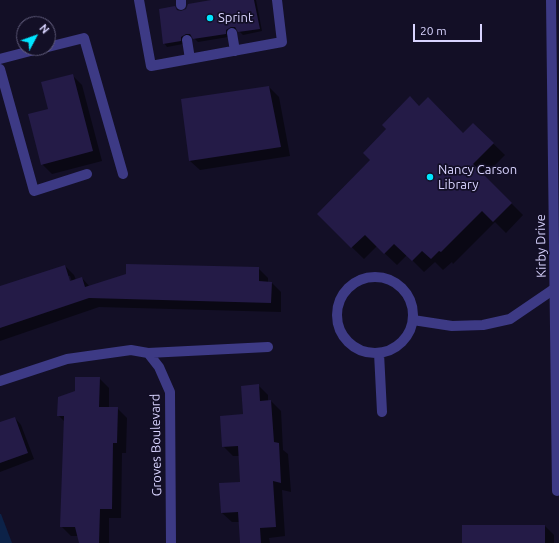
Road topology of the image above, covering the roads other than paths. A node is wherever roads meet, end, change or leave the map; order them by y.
1 (139, 0) edge
2 (277, 0) edge
3 (551, 0) edge
4 (232, 33) dead end
5 (186, 40) dead end
6 (56, 45) edge
7 (235, 51) junction
8 (16, 54) edge
9 (0, 58) edge
10 (190, 59) junction
11 (0, 69) edge
12 (87, 174) dead end
13 (123, 174) dead end
14 (556, 283) edge
15 (413, 320) junction
16 (268, 347) dead end
17 (148, 353) junction
18 (379, 353) junction
19 (0, 381) edge
20 (382, 412) dead end
21 (557, 491) dead end
22 (171, 543) edge

1 - 10 street
2 - 7 street
3 - 14 street, Kirby Drive
4 - 7 street
5 - 10 street
6 - 13 street
7 - 10 street
8 - 9 street
11 - 12 street
14 - 15 street
14 - 21 street, Kirby Drive
15 - 18 street
15 - 18 street
16 - 17 street
17 - 19 street
17 - 22 street, Groves Boulevard
18 - 20 street

